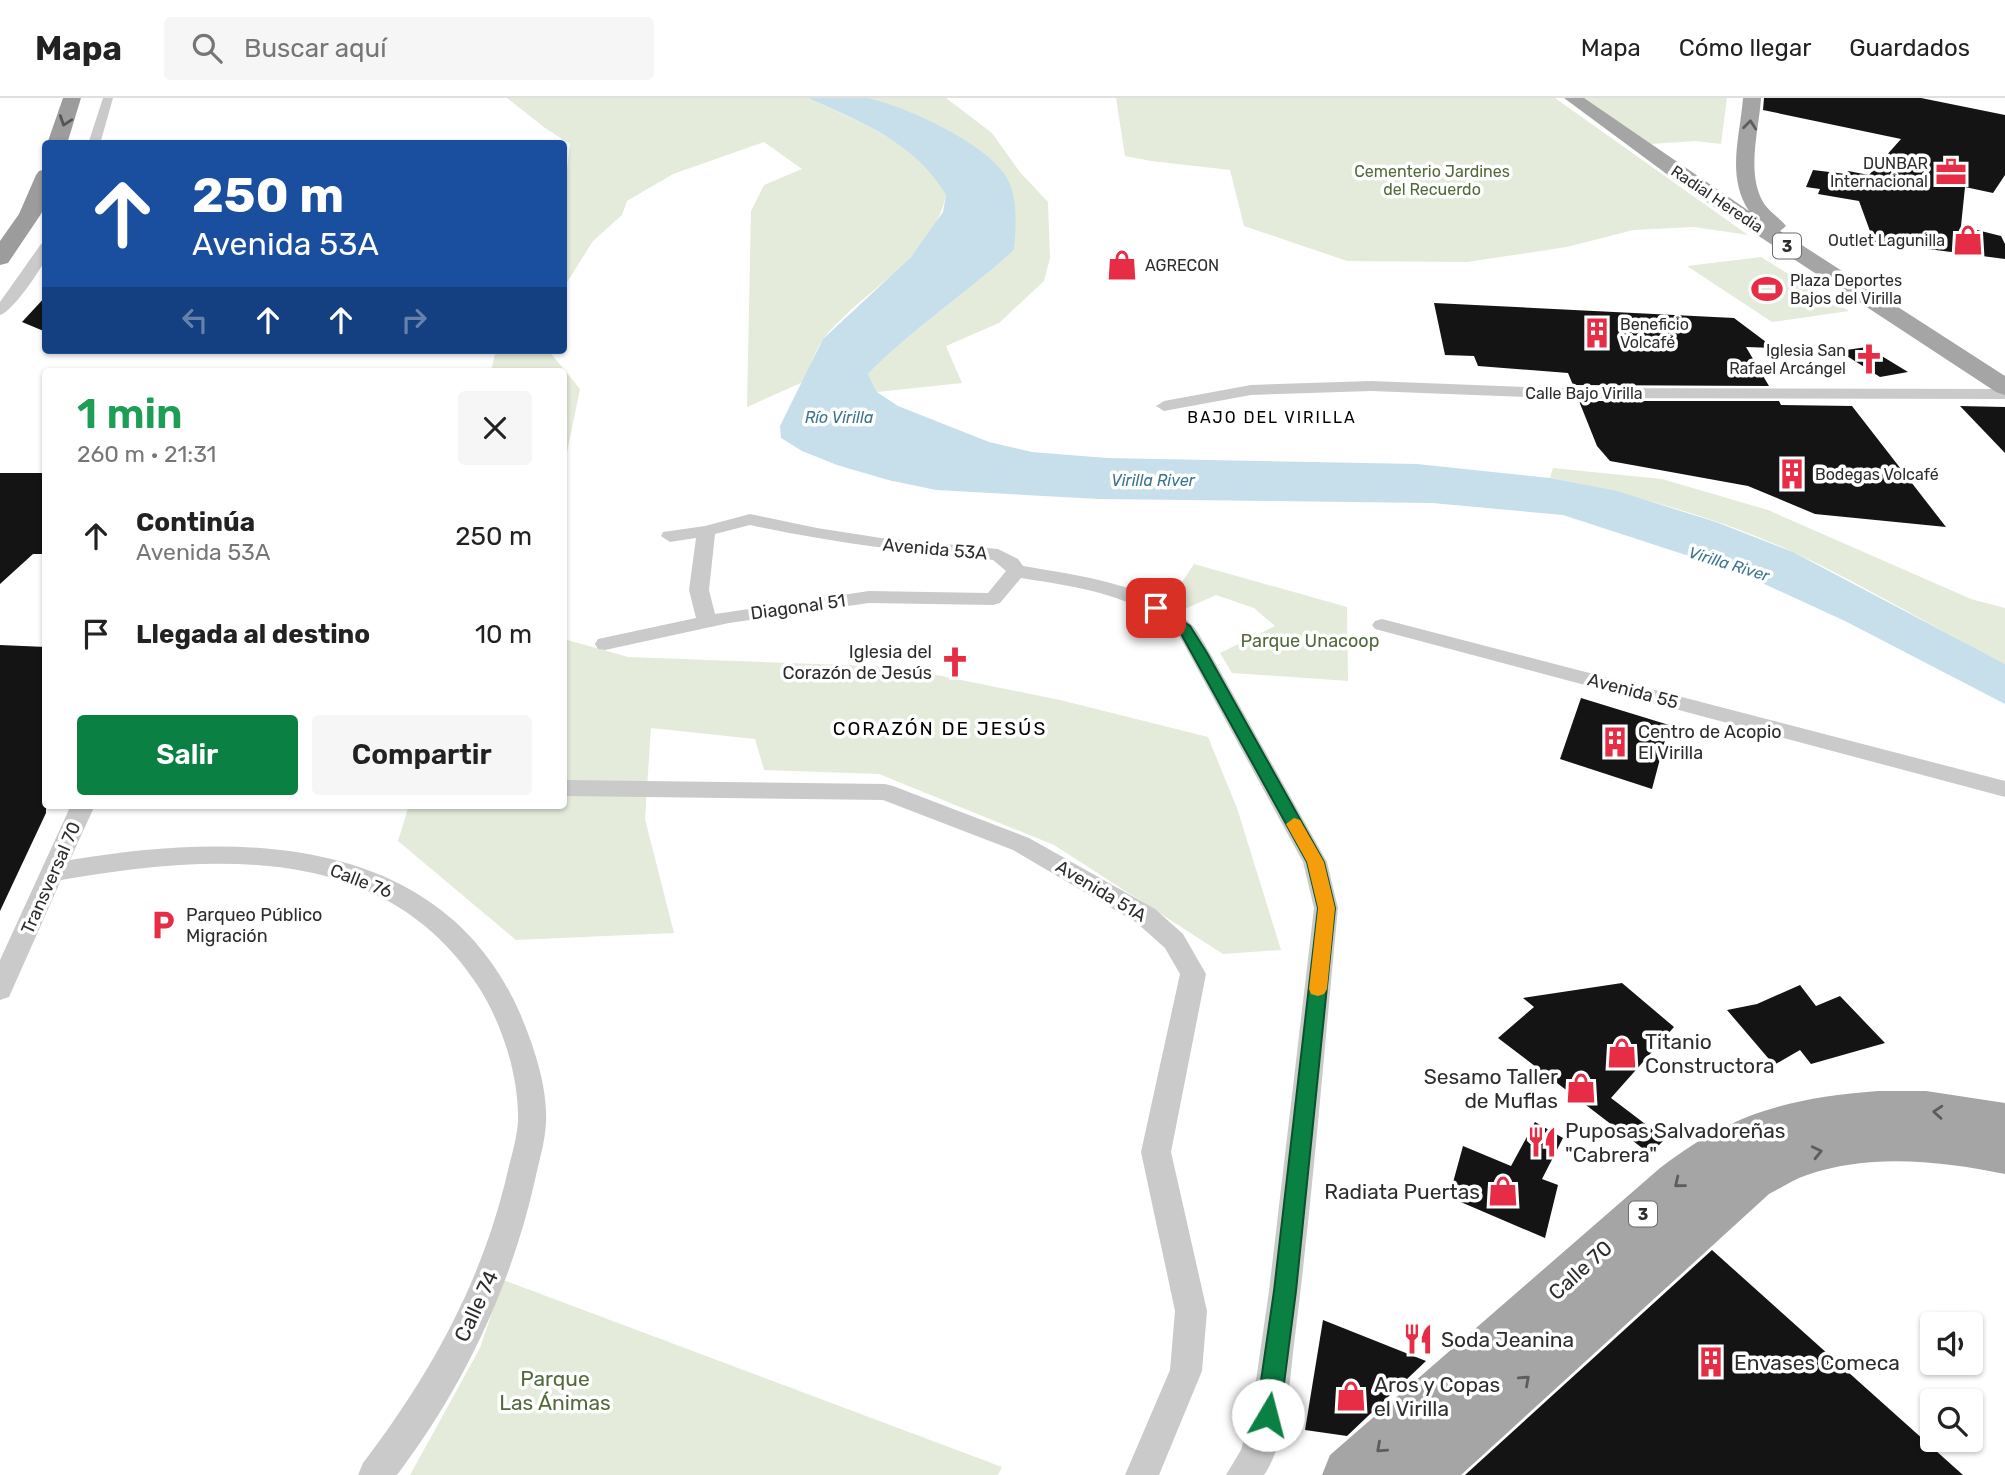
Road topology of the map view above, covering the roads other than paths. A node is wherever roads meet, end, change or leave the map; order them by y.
1 (72, 98) edge
2 (90, 98) edge
3 (107, 98) edge
4 (1573, 98) edge
5 (1579, 98) edge
6 (1752, 98) edge
7 (58, 140) edge
8 (77, 140) edge
9 (95, 140) edge
10 (1745, 168) junction
11 (42, 185) edge
12 (42, 223) edge
13 (0, 258) edge
14 (42, 260) edge
15 (0, 281) edge
16 (0, 311) edge
17 (2005, 375) edge
18 (2005, 387) edge
19 (2005, 394) edge
20 (1164, 406) dead end
21 (706, 531) junction
22 (670, 536) dead end
23 (1017, 571) junction
24 (706, 622) junction
25 (1382, 625) dead end
26 (605, 644) dead end
27 (567, 788) edge
28 (2005, 789) edge
29 (81, 809) edge
30 (54, 872) junction
31 (0, 989) edge
32 (533, 1117) joint
33 (2005, 1123) edge
34 (2005, 1153) edge
35 (375, 1475) edge
36 (1142, 1475) edge
37 (1243, 1475) edge
38 (1350, 1475) edge
39 (1420, 1475) edge

1 -> 7 highway
2 - 8 highway
3 - 9 street
4 - 18 main road, Radial Heredia / 3
5 - 10 main road
10 -> 6 main road, Radial Heredia / 3
10 - 17 main road, Radial Heredia / 3
11 - 13 highway
12 - 15 highway
14 - 16 street
19 - 20 street, Calle Bajo Virilla
21 - 22 street, Avenida 53A
21 - 23 street, Avenida 53A
21 - 24 street
23 - 24 street, Diagonal 51
23 - 37 street, Avenida 53A
24 - 26 street, Diagonal 51
25 - 28 street, Avenida 55
27 - 36 street, Avenida 51A
29 - 30 street, Transversal 70
30 - 31 street, Transversal 70
30 - 32 street, Calle 76
32 - 35 street, Calle 74
33 -> 38 main road, Calle 70 / 3
39 -> 34 main road

